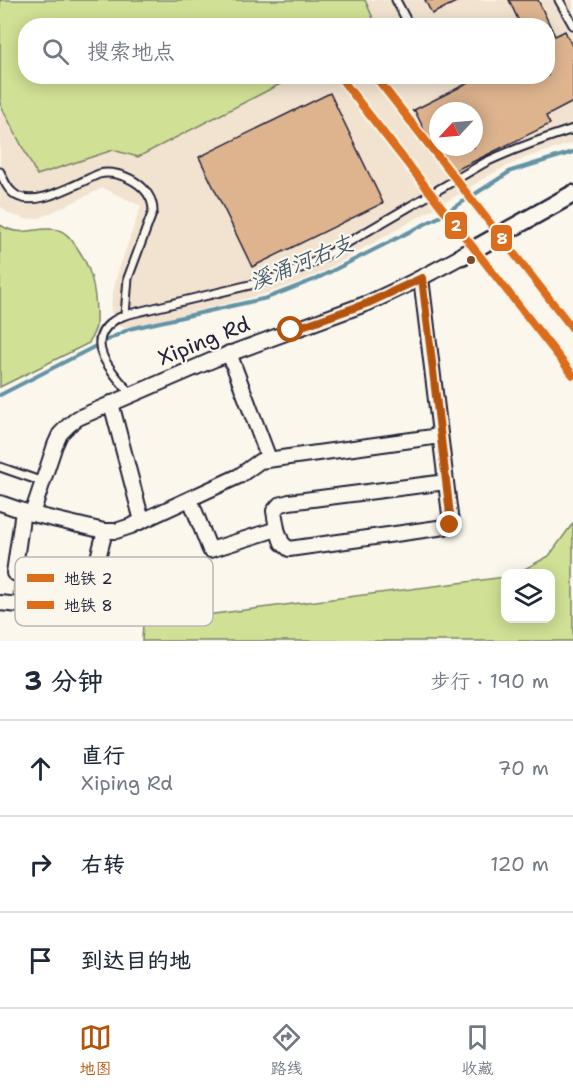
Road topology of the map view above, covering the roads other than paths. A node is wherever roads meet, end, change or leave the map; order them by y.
1 (396, 0) edge
2 (559, 0) edge
3 (405, 18) edge
4 (573, 25) edge
5 (573, 129) edge
6 (0, 172) edge
7 (573, 194) edge
8 (462, 256) joint
9 (422, 278) junction
10 (125, 315) junction
11 (229, 353) junction
12 (131, 394) junction
13 (111, 403) junction
14 (440, 436) junction
15 (269, 459) junction
16 (0, 467) edge
17 (43, 482) junction
18 (446, 482) junction
19 (190, 499) junction
20 (0, 502) edge
21 (27, 513) junction
22 (142, 521) junction
23 (277, 529) junction
24 (105, 531) junction
25 (17, 557) edge
26 (98, 557) edge
27 (15, 568) edge
28 (14, 573) dead end
29 (0, 603) edge
30 (15, 605) edge

1 - 3 lane
2 - 4 lane
5 - 10 lane
6 - 10 lane
7 - 8 street, Xiping Rd
8 - 9 street, Xiping Rd
9 - 11 street, Xiping Rd
9 - 14 street
10 - 12 lane
11 - 12 street, Xiping Rd
11 - 15 street
12 - 13 street, Xiping Rd
13 - 17 street, Xiping Rd
13 - 22 street
14 - 15 street
14 - 18 street
15 - 19 street
16 - 17 lane
17 - 21 street, Xiping Rd
18 - 23 street
18 - 23 street
19 - 22 street
19 - 23 street
20 - 21 street
21 - 24 street
21 - 25 street, Xiping Rd
22 - 24 street
24 - 26 street
27 - 28 street, Xiping Rd
29 - 30 street

